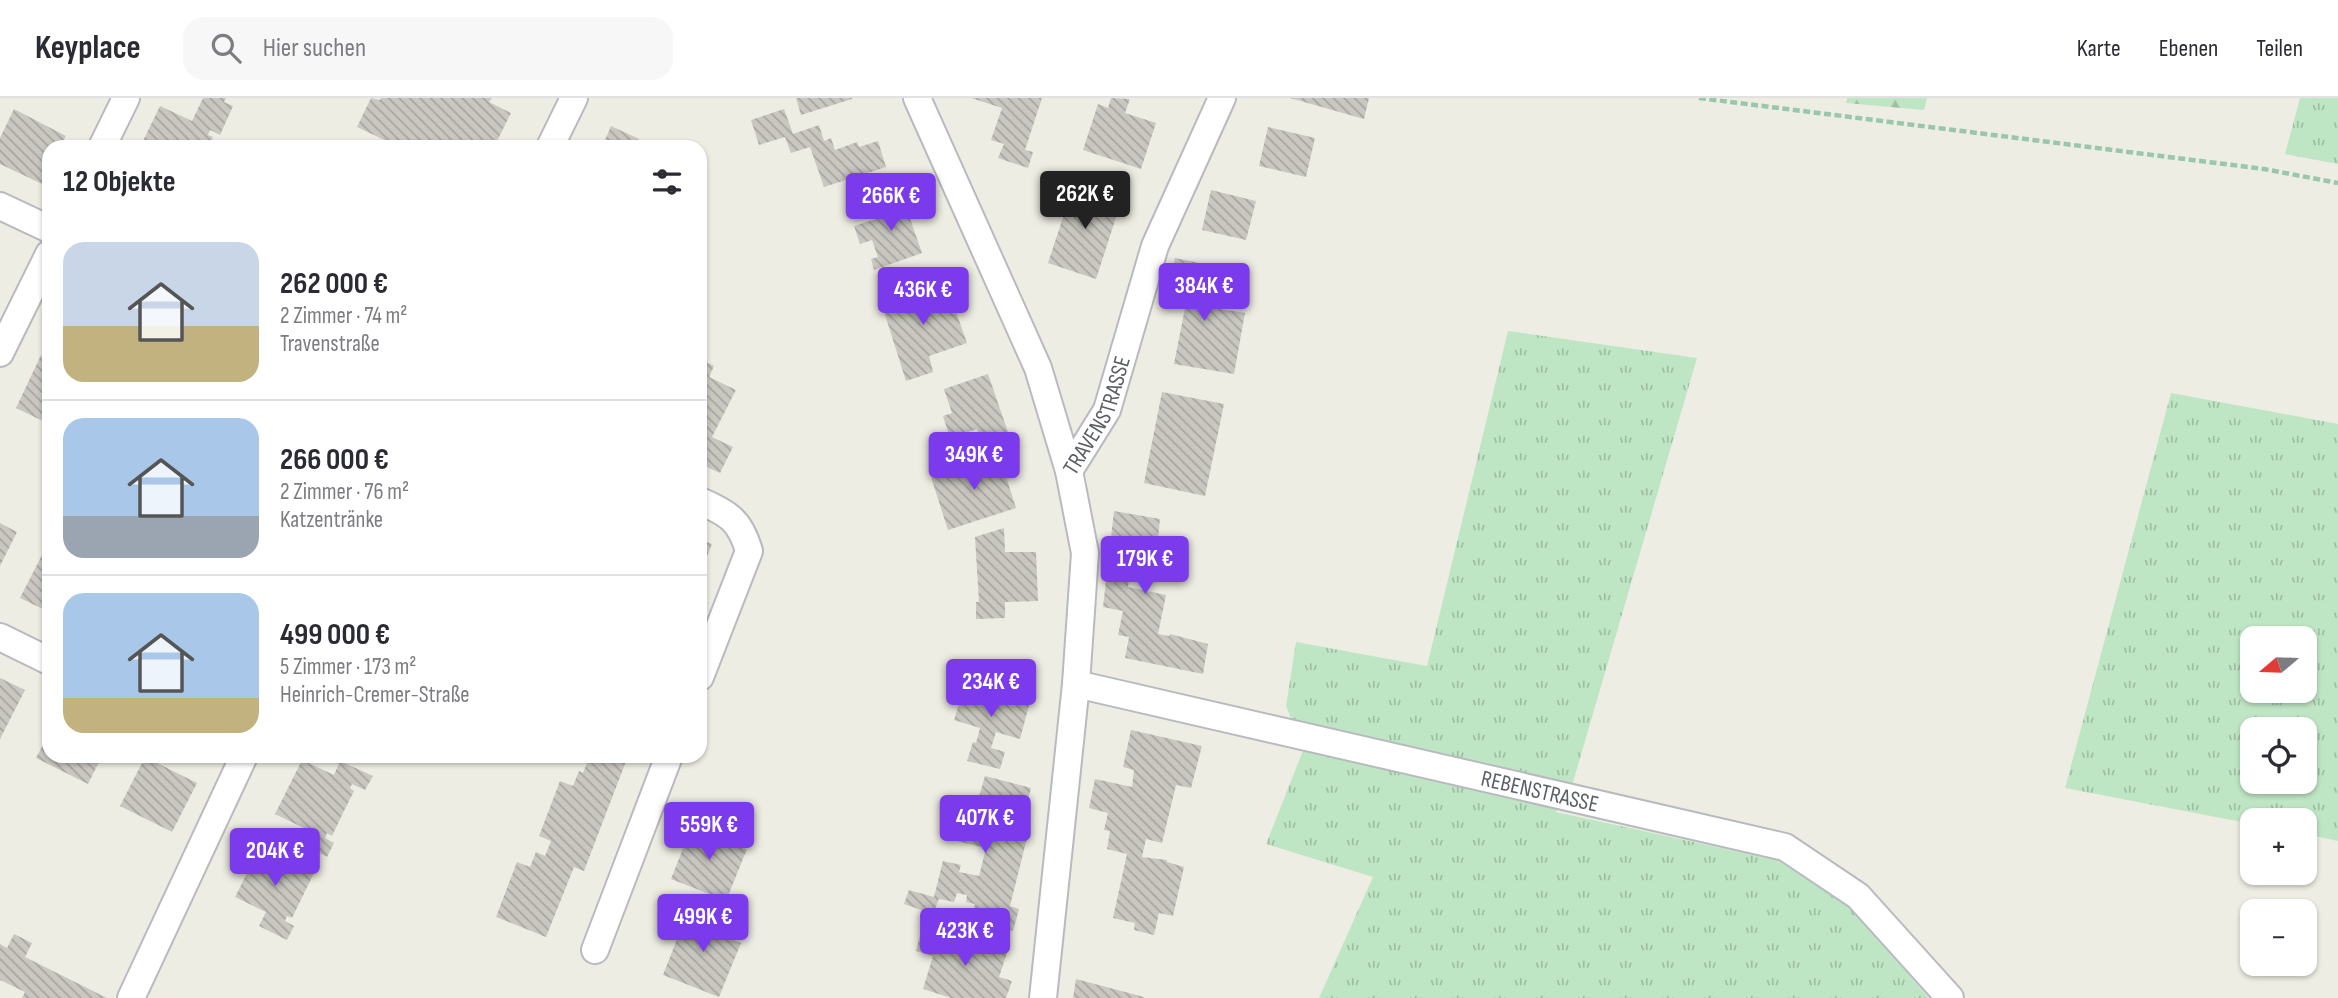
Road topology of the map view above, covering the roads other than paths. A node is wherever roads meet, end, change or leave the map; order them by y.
1 (126, 98) edge
2 (574, 98) edge
3 (917, 98) edge
4 (1222, 98) edge
5 (105, 140) edge
6 (553, 140) edge
7 (0, 206) edge
8 (42, 226) edge
9 (42, 268) edge
10 (0, 353) edge
11 (1069, 471) junction
12 (707, 504) edge
13 (0, 637) edge
14 (42, 658) edge
15 (707, 659) edge
16 (1076, 684) junction
17 (241, 763) edge
18 (667, 763) edge
19 (595, 950) dead end
20 (131, 998) edge
21 (1043, 998) edge
22 (1950, 998) edge

1 - 5 street
2 - 6 street
3 - 11 street
4 - 11 street, TRAVENSTRASSE
7 - 8 street
9 - 10 street
11 - 16 street, TRAVENSTRASSE
12 - 15 street
13 - 14 street
16 - 21 street, TRAVENSTRASSE
16 - 22 street, REBENSTRASSE
17 - 20 street
18 - 19 street

